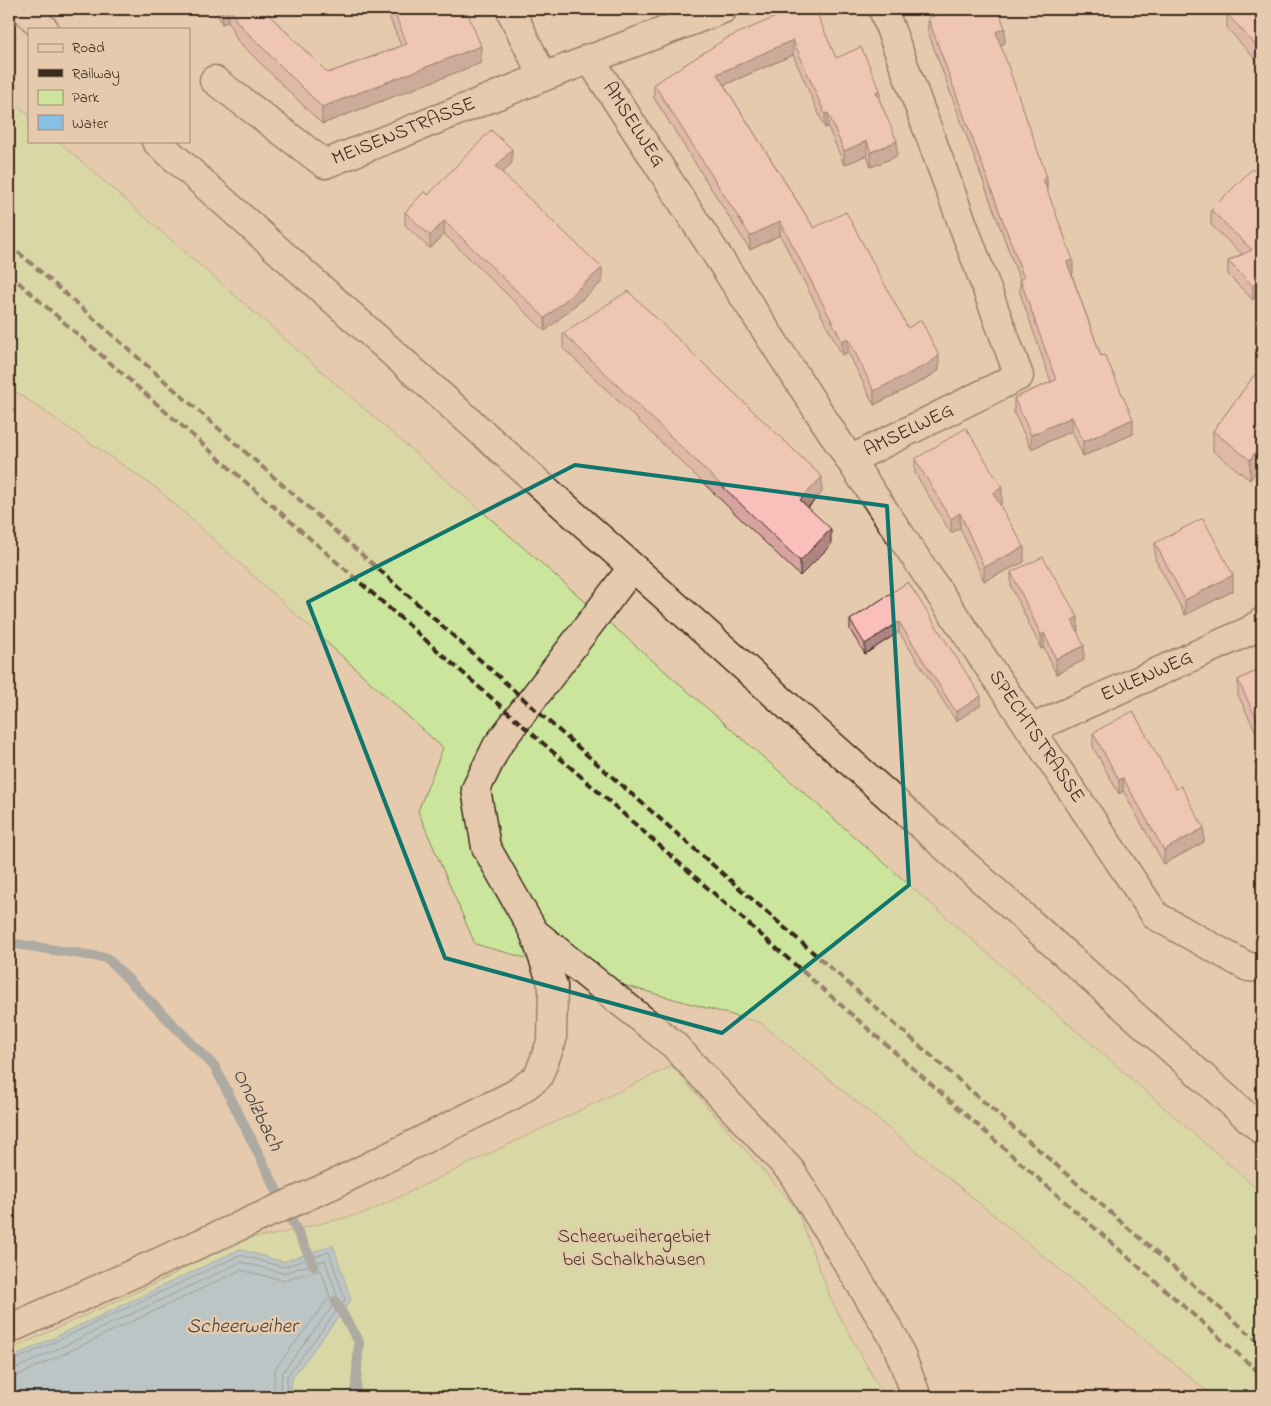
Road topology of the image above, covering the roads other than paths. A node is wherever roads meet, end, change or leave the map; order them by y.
1 (25, 9) edge
2 (510, 9) edge
3 (724, 9) edge
4 (883, 9) edge
5 (43, 28) edge
6 (589, 58) junction
7 (543, 77) junction
8 (214, 80) dead end
9 (157, 142) edge
10 (850, 460) junction
11 (632, 568) junction
12 (1262, 622) edge
13 (1031, 729) junction
14 (534, 932) junction
15 (1262, 968) edge
16 (1262, 1130) edge
17 (9, 1330) edge
18 (918, 1397) edge

1 - 5 street
2 - 7 street
3 - 6 street
4 - 10 street, AMSELWEG
6 - 7 street
6 - 10 street, AMSELWEG
7 - 8 street, MEISENSTRASSE
9 - 11 street
10 - 13 street, SPECHTSTRASSE
11 - 14 street
11 - 16 street
12 - 13 street, EULENWEG
13 - 15 street, SPECHTSTRASSE
14 - 17 street
14 - 18 street

